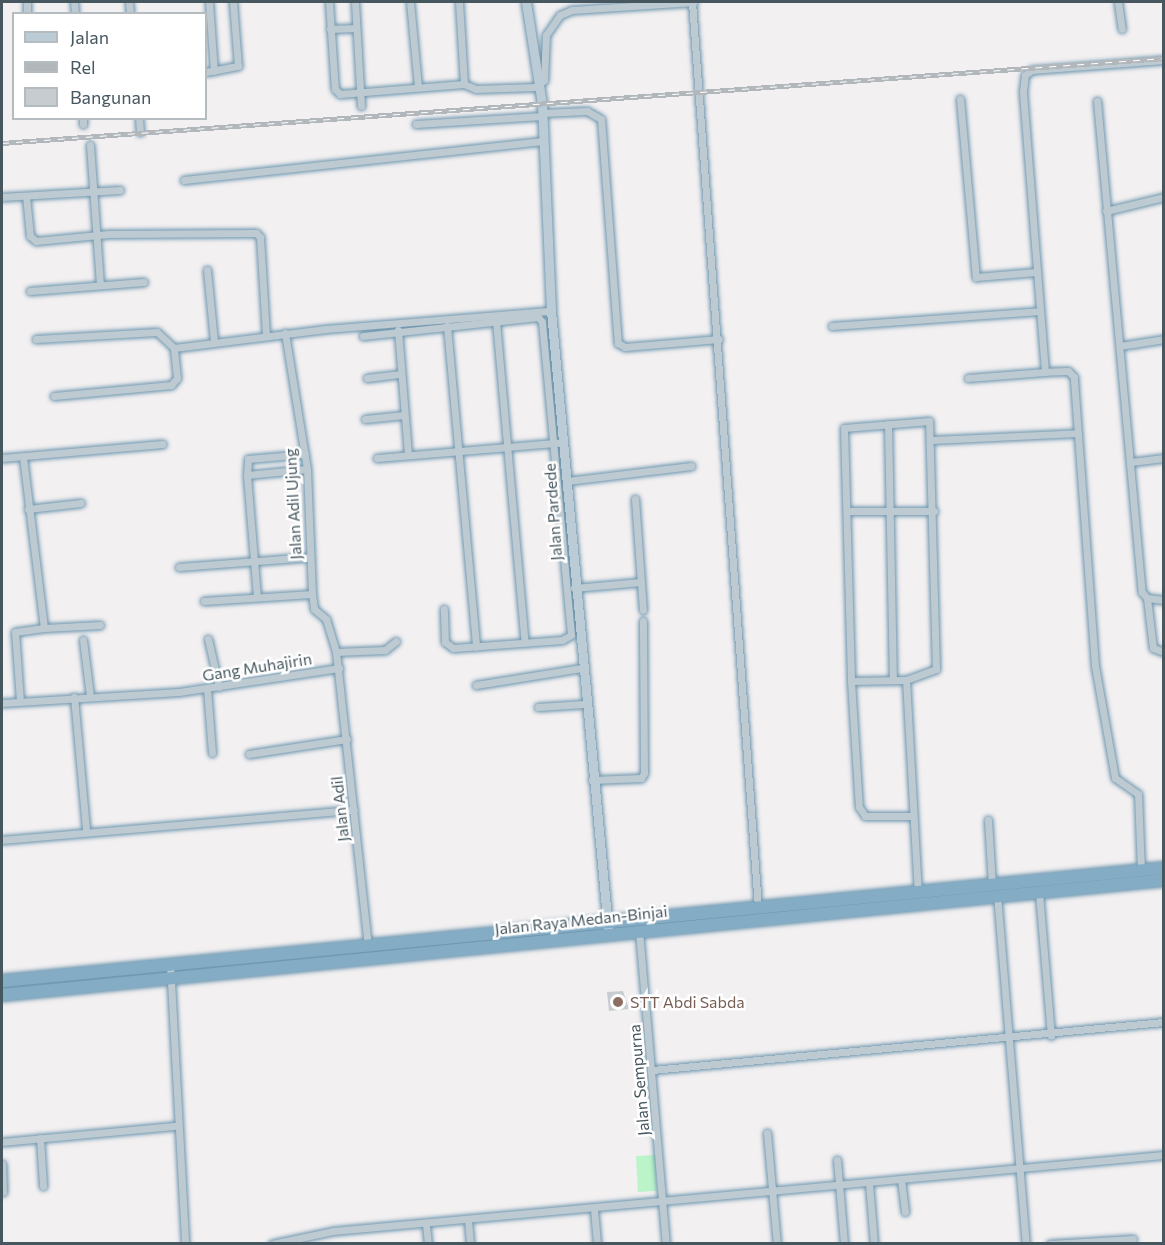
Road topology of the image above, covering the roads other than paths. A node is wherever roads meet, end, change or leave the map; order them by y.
1 (209, 2) edge
2 (234, 2) edge
3 (329, 2) edge
4 (355, 2) edge
5 (410, 2) edge
6 (459, 2) edge
7 (526, 2) edge
8 (693, 2) edge
9 (1118, 2) edge
10 (604, 5) edge
11 (356, 28) junction
12 (330, 29) junction
13 (1122, 29) dead end
14 (1164, 60) edge
15 (214, 71) junction
16 (207, 72) edge
17 (464, 84) junction
18 (418, 87) junction
19 (536, 87) junction
20 (360, 94) junction
21 (960, 99) dead end
22 (1097, 101) dead end
23 (361, 106) dead end
24 (542, 115) junction
25 (139, 120) edge
26 (416, 124) dead end
27 (140, 132) dead end
28 (543, 141) junction
29 (90, 146) dead end
30 (184, 180) dead end
31 (120, 190) dead end
32 (93, 192) junction
33 (26, 196) junction
34 (1164, 196) edge
35 (2, 197) edge
36 (1106, 211) junction
37 (96, 235) junction
38 (207, 270) dead end
39 (1036, 272) junction
40 (144, 282) dead end
41 (100, 284) junction
42 (30, 291) dead end
43 (551, 311) junction
44 (1039, 311) junction
45 (496, 321) junction
46 (447, 326) junction
47 (832, 326) dead end
48 (398, 330) junction
49 (285, 333) junction
50 (266, 335) junction
51 (363, 336) dead end
52 (36, 339) dead end
53 (719, 339) junction
54 (1164, 339) edge
55 (214, 342) junction
56 (1120, 346) junction
57 (174, 348) junction
58 (1046, 372) junction
59 (401, 375) junction
60 (367, 378) dead end
61 (968, 378) dead end
62 (54, 396) dead end
63 (404, 415) junction
64 (365, 419) dead end
65 (888, 424) junction
66 (1078, 433) junction
67 (932, 440) junction
68 (559, 443) junction
69 (162, 444) dead end
70 (506, 447) junction
71 (459, 451) junction
72 (305, 454) junction
73 (408, 455) junction
74 (23, 456) junction
75 (2, 458) edge
76 (377, 458) dead end
77 (1164, 458) edge
78 (1131, 462) junction
79 (691, 466) dead end
80 (307, 469) junction
81 (247, 475) junction
82 (567, 481) junction
83 (635, 499) dead end
84 (81, 502) dead end
85 (28, 510) junction
86 (889, 511) junction
87 (934, 511) junction
88 (847, 512) junction
89 (310, 557) junction
90 (253, 562) junction
91 (179, 567) dead end
92 (641, 582) junction
93 (574, 588) junction
94 (312, 594) junction
95 (257, 597) junction
96 (1147, 598) junction
97 (1164, 600) edge
98 (204, 601) dead end
99 (444, 609) dead end
100 (643, 610) dead end
101 (643, 621) dead end
102 (100, 625) dead end
103 (44, 628) junction
104 (208, 639) dead end
105 (83, 640) dead end
106 (396, 641) dead end
107 (525, 644) junction
108 (476, 647) junction
109 (336, 652) junction
110 (1164, 652) edge
111 (339, 668) junction
112 (582, 668) junction
113 (893, 680) junction
114 (906, 680) junction
115 (851, 681) junction
116 (476, 685) dead end
117 (219, 687) junction
118 (207, 689) junction
119 (90, 696) junction
120 (74, 697) junction
121 (20, 701) junction
122 (2, 703) edge
123 (584, 704) junction
124 (538, 707) dead end
125 (347, 739) junction
126 (212, 753) dead end
127 (249, 754) dead end
128 (591, 780) junction
129 (354, 810) junction
130 (912, 816) junction
131 (988, 820) dead end
132 (86, 830) junction
133 (2, 840) edge
134 (1164, 868) edge
135 (1141, 871) junction
136 (1164, 880) edge
137 (995, 890) junction
138 (1039, 893) junction
139 (919, 899) junction
140 (758, 907) junction
141 (639, 925) junction
142 (608, 928) junction
143 (368, 947) junction
144 (170, 970) junction
145 (90, 978) junction
146 (2, 981) edge
147 (2, 995) edge
148 (1164, 1022) edge
149 (1051, 1035) junction
150 (1008, 1038) junction
151 (652, 1070) junction
152 (176, 1126) junction
153 (767, 1133) dead end
154 (40, 1138) junction
155 (2, 1142) edge
156 (1164, 1155) edge
157 (837, 1160) dead end
158 (2, 1164) edge
159 (1018, 1168) junction
160 (901, 1179) junction
161 (869, 1183) junction
162 (43, 1186) dead end
163 (838, 1187) junction
164 (3, 1192) edge
165 (771, 1194) junction
166 (663, 1203) junction
167 (594, 1209) junction
168 (905, 1212) dead end
169 (468, 1220) junction
170 (426, 1224) junction
171 (1133, 1239) dead end
172 (185, 1244) edge
173 (272, 1244) edge
174 (428, 1244) edge
175 (470, 1244) edge
176 (597, 1244) edge
177 (666, 1244) edge
178 (777, 1244) edge
179 (844, 1244) edge
180 (874, 1244) edge
181 (1026, 1244) edge
182 (1050, 1244) edge

1 - 15 street
2 - 15 street
3 - 12 street
4 - 11 street
5 - 18 street
6 - 17 street
7 - 19 street, Jalan Pardede
8 - 10 street
8 - 53 street
9 - 13 street
10 - 19 street
11 - 12 street
11 - 20 street
12 - 20 street
14 - 39 street
15 - 16 street
17 - 18 street
17 - 19 street
18 - 20 street
19 - 24 street, Jalan Pardede
20 - 23 street
21 - 39 street
22 - 36 street
24 - 26 street
24 - 28 street, Jalan Pardede
24 - 53 street
25 - 27 street
28 - 30 street
28 - 43 street, Jalan Pardede
29 - 32 street
31 - 32 street
32 - 33 street
32 - 37 street
33 - 35 street
33 - 37 street
34 - 36 street
36 - 56 street
37 - 41 street
37 - 50 street
38 - 55 street
39 - 44 street
40 - 41 street
41 - 42 street
43 - 49 street
43 - 68 street, Jalan Pardede
44 - 47 street
44 - 58 street
45 - 46 street
45 - 68 street
45 - 70 street
46 - 48 street
46 - 71 street
48 - 51 street
48 - 59 street
49 - 50 street
49 - 72 street, Jalan Adil Ujung
50 - 55 street
52 - 57 street
53 - 140 street
54 - 56 street
55 - 57 street
56 - 78 street
57 - 62 street
58 - 61 street
58 - 66 street
59 - 60 street
59 - 63 street
63 - 64 street
63 - 73 street
65 - 67 street
65 - 86 street
65 - 88 street
66 - 67 street
66 - 135 street
67 - 87 street
68 - 70 street
68 - 82 street, Jalan Pardede
68 - 107 street
69 - 74 street
70 - 71 street
70 - 107 street
71 - 73 street
71 - 108 street
72 - 80 street, Jalan Adil Ujung
72 - 81 street
73 - 76 street
74 - 75 street
74 - 85 street
77 - 78 street
78 - 96 street
79 - 82 street
80 - 81 street
80 - 89 street, Jalan Adil Ujung
81 - 90 street
82 - 93 street, Jalan Pardede
83 - 92 street
84 - 85 street
85 - 103 street
86 - 87 street
86 - 88 street
86 - 113 street
87 - 114 street
88 - 115 street
89 - 90 street
89 - 94 street, Jalan Adil Ujung
90 - 91 street
90 - 95 street
92 - 93 street
92 - 100 street
93 - 112 street, Jalan Pardede
94 - 95 street
94 - 109 street, Jalan Adil Ujung
95 - 98 street
96 - 97 street
96 - 110 street
99 - 108 street
101 - 128 street
102 - 103 street
103 - 121 street
104 - 117 street
105 - 119 street
106 - 109 street
107 - 108 street
109 - 111 street, Jalan Adil Ujung
111 - 117 street, Gang Muhajirin
111 - 125 street, Jalan Adil
112 - 116 street
112 - 123 street, Jalan Pardede
113 - 114 street
113 - 115 street
114 - 130 street
115 - 130 street
117 - 118 street, Gang Muhajirin
118 - 119 street, Gang Muhajirin
118 - 126 street
119 - 120 street, Gang Muhajirin
120 - 121 street, Gang Muhajirin
120 - 132 street
121 - 122 street, Gang Muhajirin
123 - 124 street
123 - 128 street, Jalan Pardede
125 - 127 street
125 - 129 street, Jalan Adil
128 - 142 street, Jalan Pardede
129 - 132 street
129 - 143 street, Jalan Adil
130 - 139 street
131 - 137 street
132 - 133 street
134 - 135 highway, Jalan Raya Medan-Binjai
135 - 137 highway, Jalan Raya Medan-Binjai
136 - 138 highway, Jalan Raya Medan-Binjai
137 - 138 highway, Jalan Raya Medan-Binjai
137 - 139 highway, Jalan Raya Medan-Binjai
137 - 150 street
138 - 149 street
139 - 140 highway, Jalan Raya Medan-Binjai
139 - 141 highway, Jalan Raya Medan-Binjai
140 - 141 highway, Jalan Raya Medan-Binjai
141 - 142 highway, Jalan Raya Medan-Binjai
141 - 151 street, Jalan Sempurna
142 - 143 highway, Jalan Raya Medan-Binjai
142 - 144 highway, Jalan Raya Medan-Binjai
143 - 144 highway, Jalan Raya Medan-Binjai
144 - 145 highway, Jalan Raya Medan-Binjai
144 - 152 street
145 - 146 highway, Jalan Raya Medan-Binjai
145 - 147 highway, Jalan Raya Medan-Binjai
148 - 149 street
149 - 150 street
150 - 151 street
150 - 159 street
151 - 166 street, Jalan Sempurna
152 - 154 street
152 - 172 street
153 - 165 street
154 - 155 street
154 - 162 street
156 - 159 street
157 - 163 street
158 - 164 street
159 - 160 street
159 - 181 street
160 - 161 street
160 - 168 street
161 - 163 street
161 - 180 street
163 - 165 street
163 - 179 street
165 - 166 street
165 - 178 street
166 - 167 street
166 - 177 street, Jalan Sempurna
167 - 169 street
167 - 176 street
169 - 170 street
169 - 175 street
170 - 173 street
170 - 174 street
171 - 182 street

